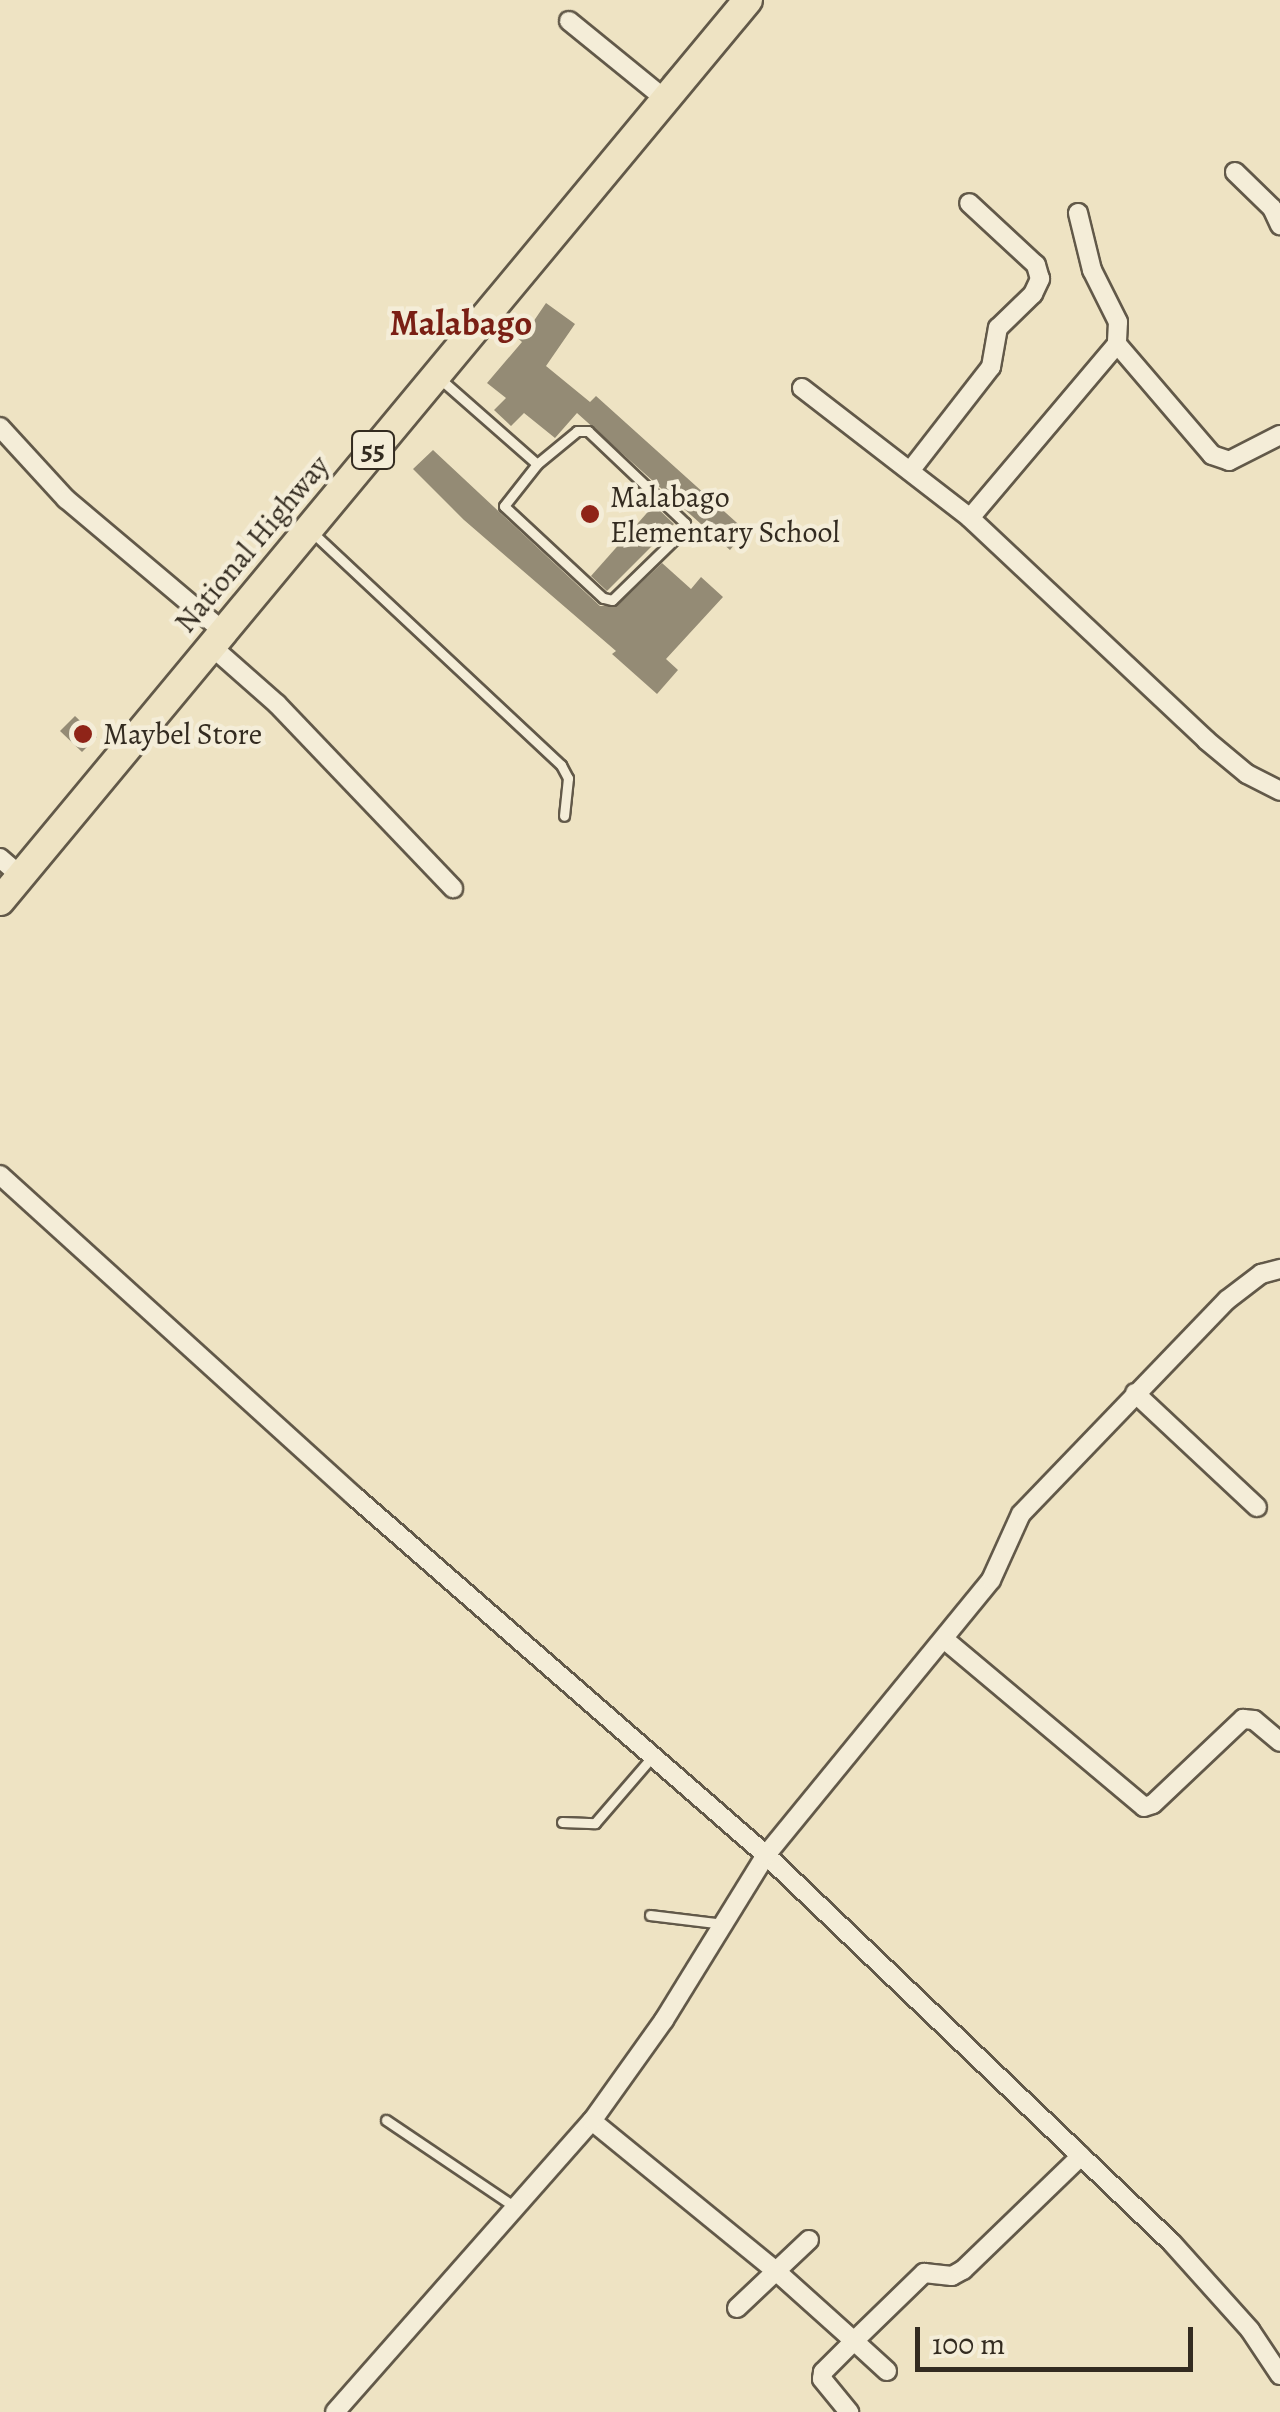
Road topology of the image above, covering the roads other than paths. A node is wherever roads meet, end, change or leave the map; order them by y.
1 (737, 3) edge
2 (569, 21) dead end
3 (666, 99) junction
4 (1235, 172) dead end
5 (969, 203) dead end
6 (1078, 212) dead end
7 (1280, 225) edge
8 (1116, 344) junction
9 (436, 376) junction
10 (802, 388) dead end
11 (0, 428) edge
12 (1280, 435) edge
13 (537, 464) junction
14 (910, 471) junction
15 (970, 518) junction
16 (308, 527) junction
17 (216, 638) junction
18 (1280, 791) edge
19 (564, 816) dead end
20 (10, 866) edge
21 (453, 888) dead end
22 (0, 900) edge
23 (0, 1174) edge
24 (1280, 1268) edge
25 (1135, 1394) junction
26 (1257, 1507) dead end
27 (944, 1640) junction
28 (1280, 1742) edge
29 (652, 1757) junction
30 (562, 1822) dead end
31 (766, 1855) junction
32 (650, 1915) dead end
33 (726, 1924) junction
34 (386, 2120) dead end
35 (592, 2121) junction
36 (1081, 2156) junction
37 (515, 2207) junction
38 (810, 2240) dead end
39 (776, 2271) junction
40 (737, 2308) dead end
41 (854, 2342) junction
42 (887, 2371) dead end
43 (1280, 2375) edge
44 (334, 2412) edge
45 (849, 2412) edge

1 - 3 highway, National Highway / 55
2 - 3 street
3 - 9 highway, National Highway / 55
4 - 7 street
5 - 14 street
6 - 8 street
8 - 12 street
8 - 15 street
9 - 13 lane
9 - 16 highway, National Highway / 55
10 - 14 street
11 - 17 street
13 - 13 lane
14 - 15 street
15 - 18 street
16 - 17 highway, National Highway / 55
16 - 19 lane
17 - 20 highway, National Highway / 55
17 - 21 street
20 - 22 highway, National Highway / 55
23 - 29 street
24 - 25 street
25 - 26 street
25 - 27 street
27 - 28 street
27 - 31 street
29 - 30 lane
29 - 31 street
31 - 33 street
31 - 36 street
32 - 33 lane
33 - 35 street
34 - 37 lane
35 - 37 street
35 - 39 street
36 - 41 street
36 - 43 street
37 - 44 street
38 - 39 street
39 - 40 street
39 - 41 street
41 - 42 street
41 - 45 street

